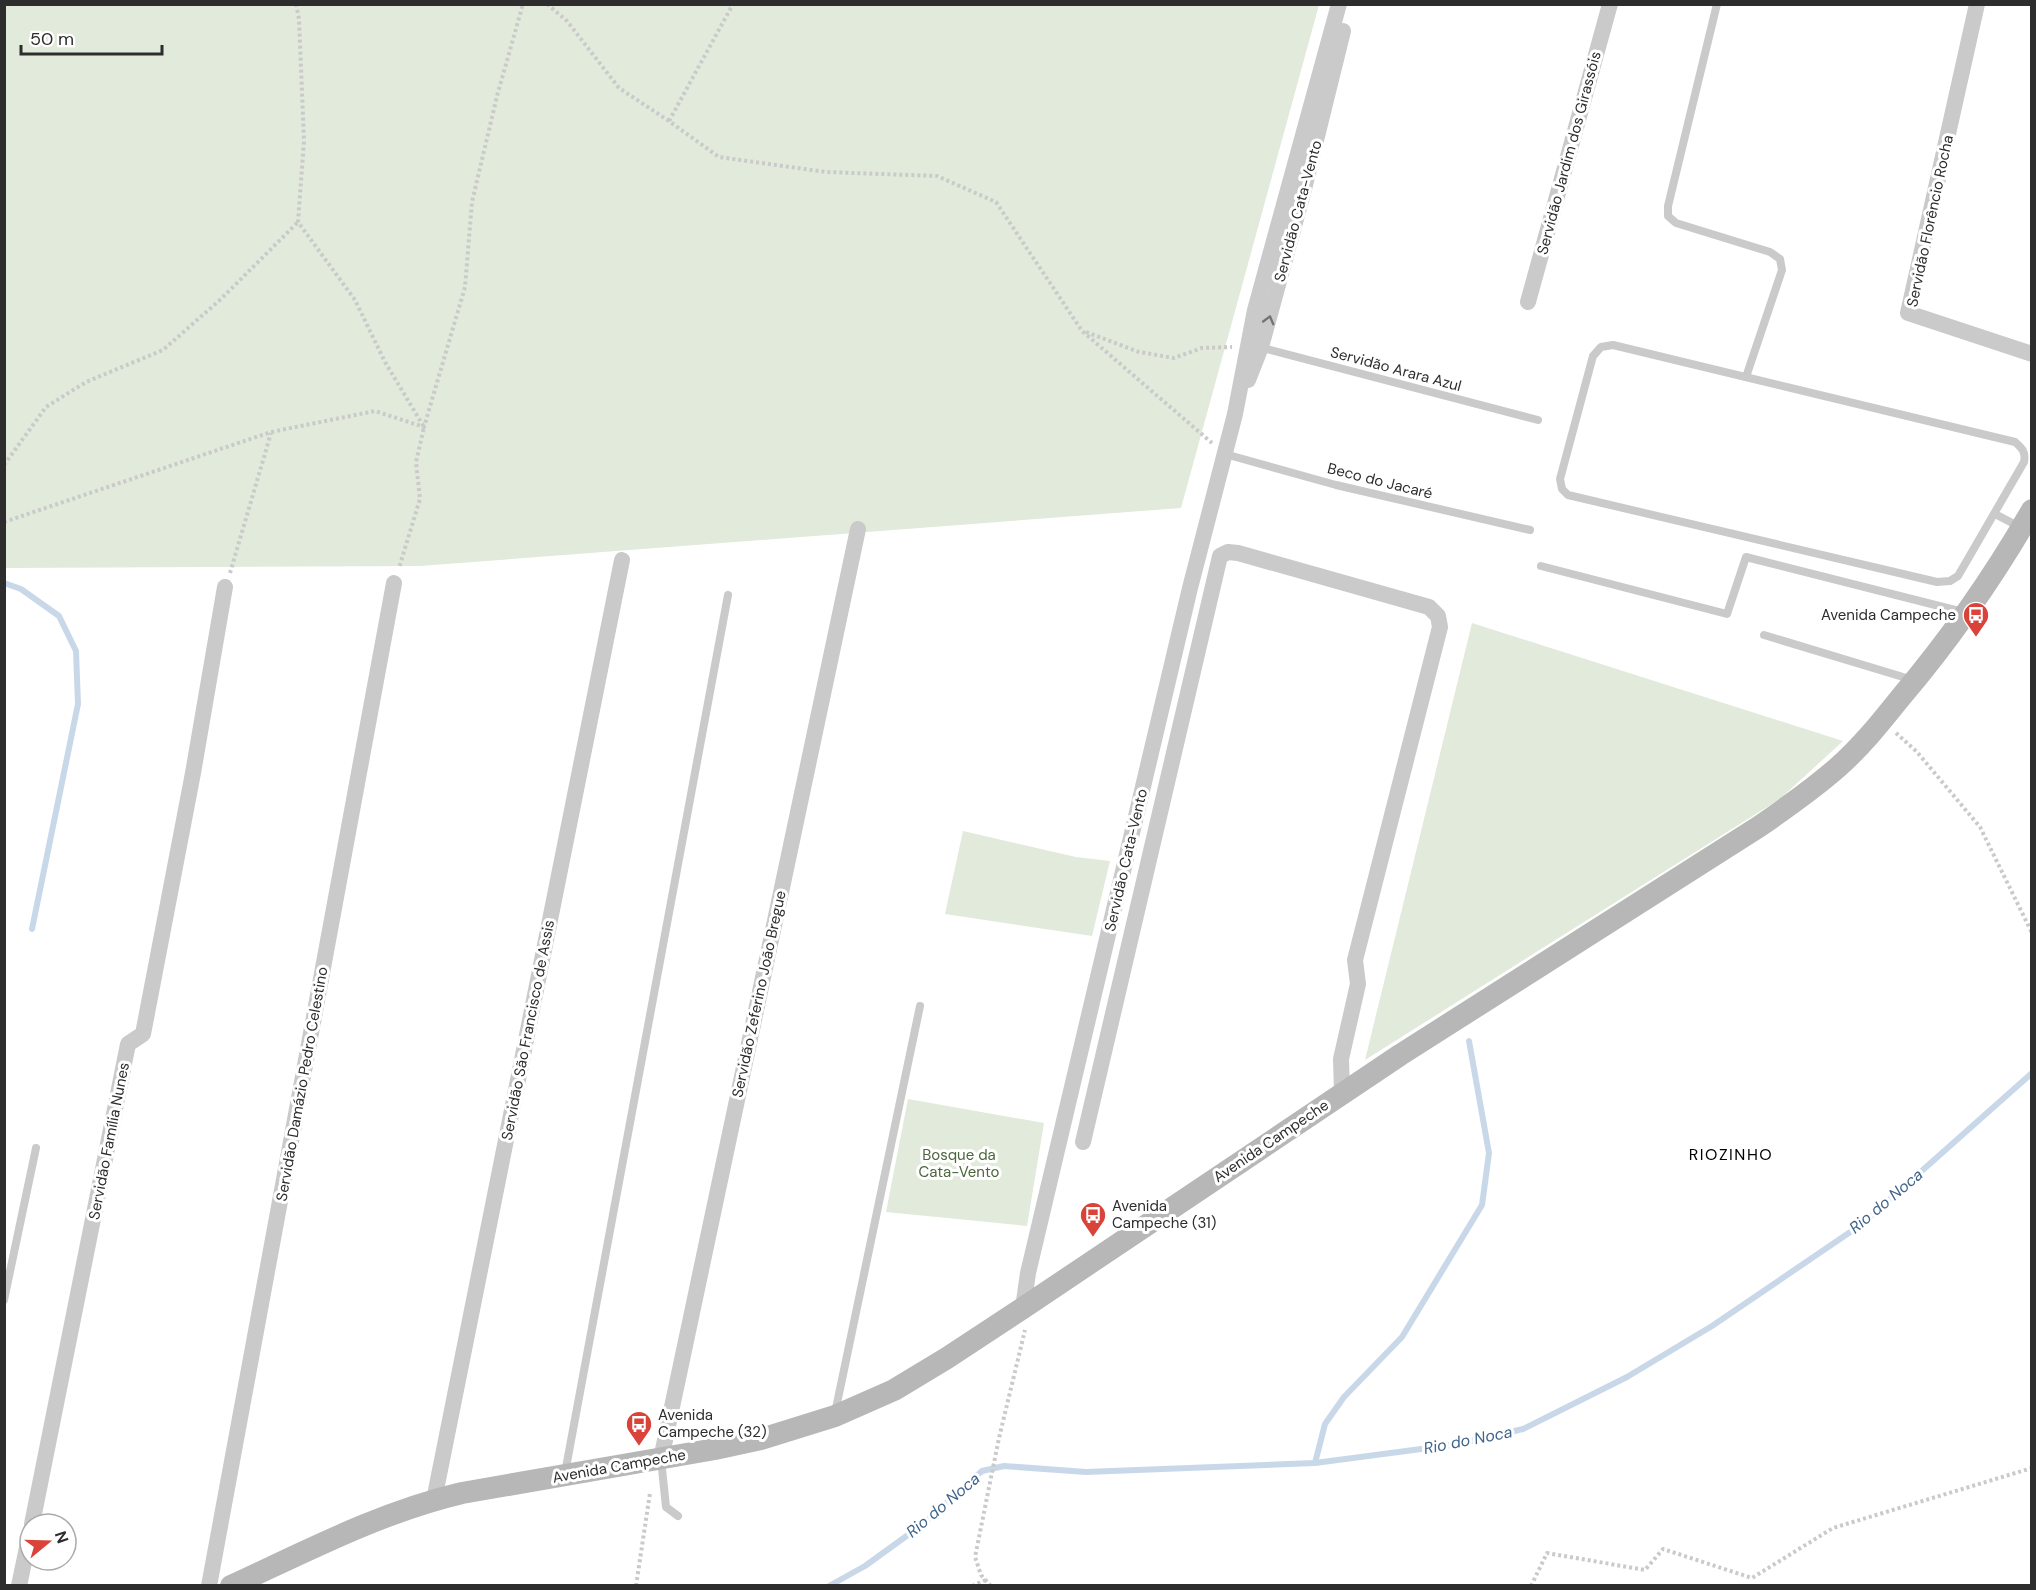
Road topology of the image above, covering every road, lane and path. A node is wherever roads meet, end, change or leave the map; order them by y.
1 (296, 4) edge
2 (523, 4) edge
3 (547, 4) edge
4 (733, 4) edge
5 (1339, 4) edge
6 (1350, 4) edge
7 (1610, 4) edge
8 (1717, 4) edge
9 (1977, 4) edge
10 (669, 121) junction
11 (1309, 143) junction
12 (298, 222) junction
13 (1528, 302) dead end
14 (1082, 331) junction
15 (1254, 346) junction
16 (2031, 354) edge
17 (1746, 377) junction
18 (1538, 420) dead end
19 (424, 427) junction
20 (271, 432) junction
21 (1225, 454) junction
22 (4, 465) edge
23 (1995, 514) junction
24 (2028, 516) edge
25 (4, 522) edge
26 (858, 529) dead end
27 (1530, 530) dead end
28 (622, 560) dead end
29 (1541, 566) dead end
30 (394, 583) joint
31 (225, 587) joint
32 (728, 595) dead end
33 (1967, 612) junction
34 (1764, 634) dead end
35 (1915, 680) junction
36 (1882, 721) junction
37 (1154, 743) junction
38 (1175, 748) junction
39 (2031, 933) edge
40 (920, 1006) dead end
41 (1342, 1094) junction
42 (1083, 1142) dead end
43 (36, 1148) dead end
44 (4, 1300) edge
45 (1023, 1308) junction
46 (835, 1416) junction
47 (658, 1459) junction
48 (2031, 1468) edge
49 (565, 1475) junction
50 (434, 1500) junction
51 (34, 1512) edge
52 (678, 1516) dead end
53 (986, 1580) junction
54 (209, 1586) edge
55 (231, 1586) edge
56 (636, 1586) edge
57 (972, 1586) edge
58 (991, 1586) edge
59 (1531, 1586) edge

1 - 12 path
2 - 19 path
3 - 10 path
4 - 10 path
5 - 11 street, Servidão Cata-Vento
6 - 11 street, Servidão Cata-Vento
7 - 13 street, Servidão Jardim dos Girassóis
8 - 17 lane
9 - 16 street, Servidão Florêncio Rocha
10 - 14 path
11 - 15 street, Servidão Cata-Vento
12 - 19 path
12 - 22 path
14 - 15 path
14 - 21 path
15 - 18 lane, Servidão Arara Azul
15 - 21 street, Servidão Cata-Vento
17 - 23 lane
17 - 23 lane
19 - 20 path
19 - 30 path
20 - 25 path
20 - 31 path
21 - 27 lane, Beco do Jacaré
21 - 37 street, Servidão Cata-Vento
23 - 24 lane
24 - 33 main road, Avenida Campeche
26 - 47 street, Servidão Zeferino João Bregue
28 - 50 street, Servidão São Francisco de Assis
29 - 33 lane
30 - 54 street, Servidão Damázio Pedro Celestino
31 - 51 street, Servidão Família Nunes
32 - 49 lane
33 - 35 main road, Avenida Campeche
34 - 35 lane
35 - 36 main road, Avenida Campeche
36 - 39 path
36 - 41 main road, Avenida Campeche
37 - 38 street
37 - 45 street, Servidão Cata-Vento
38 - 41 street
38 - 42 street
40 - 46 lane
41 - 45 main road, Avenida Campeche
43 - 44 lane
45 - 46 main road, Avenida Campeche
45 - 53 path
46 - 47 main road, Avenida Campeche
47 - 49 main road, Avenida Campeche
47 - 52 lane
47 - 56 path
48 - 59 path
49 - 50 main road, Avenida Campeche
50 - 55 main road, Avenida Campeche
53 - 57 path
53 - 58 path

